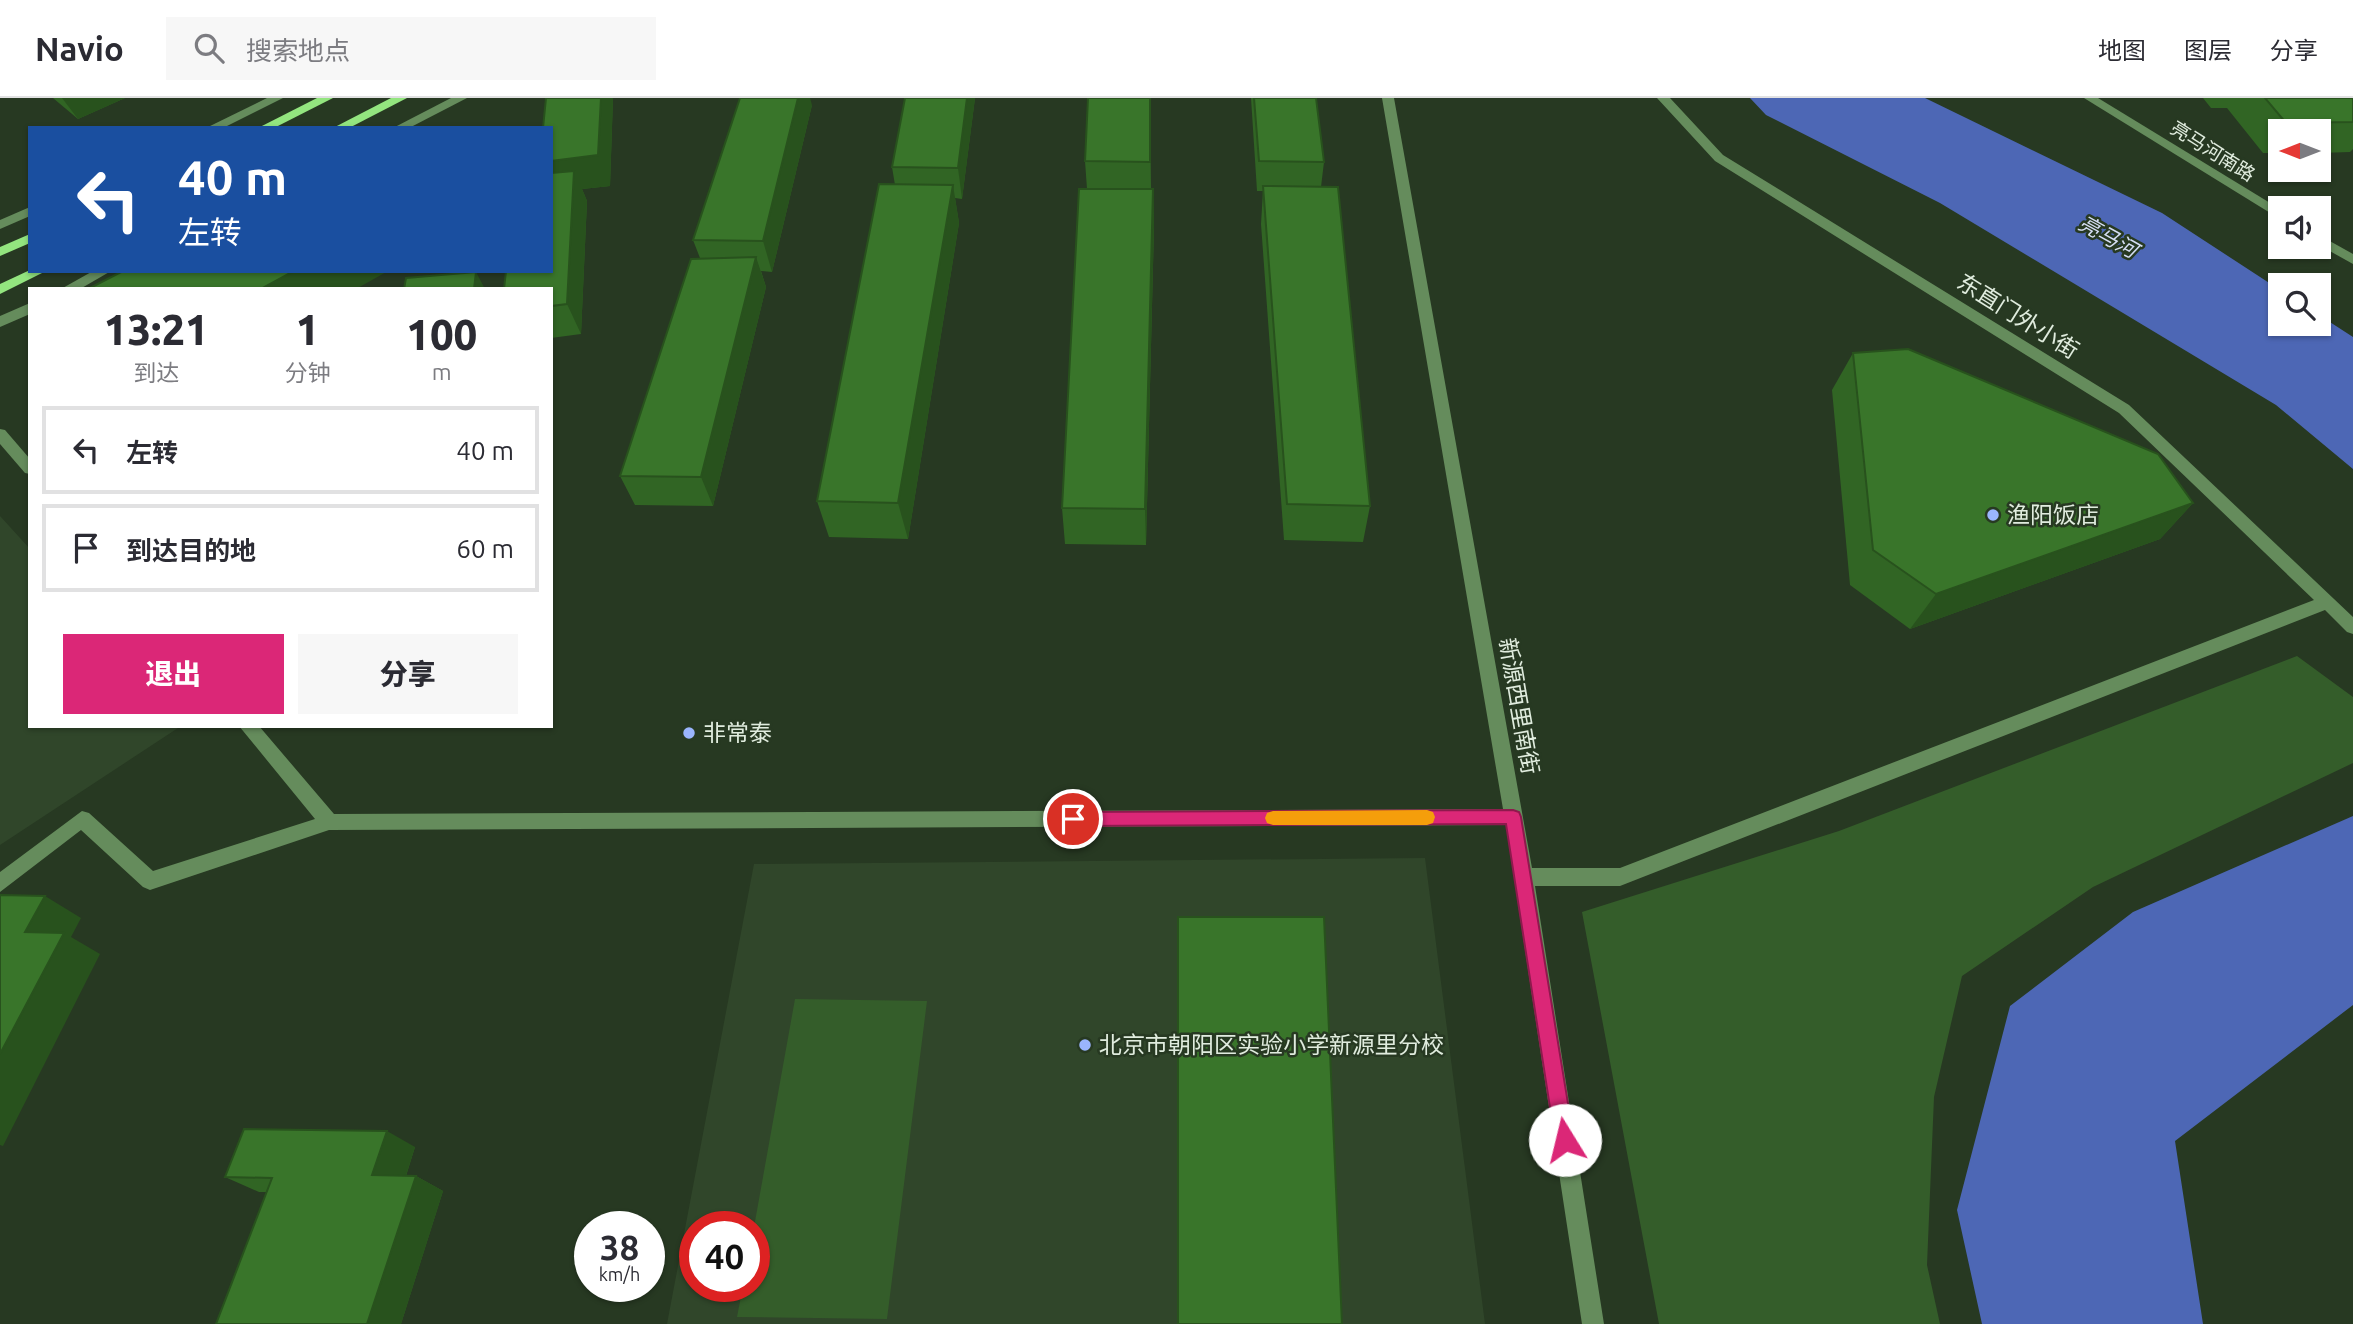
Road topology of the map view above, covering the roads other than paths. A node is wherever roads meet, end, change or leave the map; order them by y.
1 (277, 98) edge
2 (327, 98) edge
3 (401, 98) edge
4 (461, 98) edge
5 (1388, 98) edge
6 (1663, 98) edge
7 (2090, 98) edge
8 (216, 126) edge
9 (268, 126) edge
10 (343, 126) edge
11 (404, 126) edge
12 (2268, 208) edge
13 (28, 212) edge
14 (0, 225) edge
15 (28, 239) edge
16 (2331, 246) edge
17 (0, 253) edge
18 (2353, 260) edge
19 (36, 273) edge
20 (100, 273) edge
21 (72, 287) edge
22 (0, 290) edge
23 (28, 308) edge
24 (0, 322) edge
25 (0, 434) edge
26 (28, 467) edge
27 (2328, 602) junction
28 (2353, 627) edge
29 (250, 728) edge
30 (1513, 817) junction
31 (329, 822) junction
32 (1524, 877) junction
33 (0, 883) edge
34 (1593, 1324) edge

1 - 8 street
2 - 9 main road
3 - 10 main road
4 - 11 street
5 - 30 street, 新源西里南街
6 - 27 street, 东直门外小街
7 - 12 street, 亮马河南路
13 - 14 street
15 - 17 main road
16 - 18 street
19 - 22 main road
20 - 21 street
23 - 24 street
25 - 26 street
27 - 28 street, 东直门外小街
27 - 32 street
29 - 31 street
30 - 31 street
30 - 32 street, 新源西里南街
31 - 33 street
32 - 34 street, 新源西里南街

